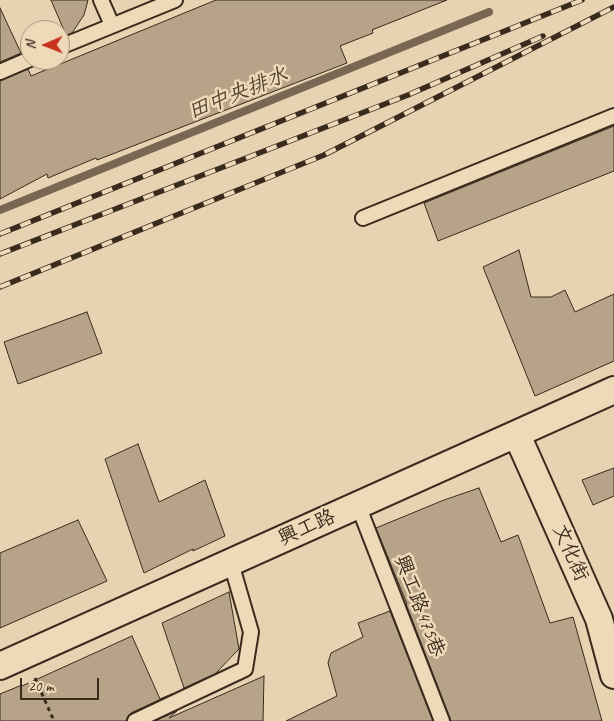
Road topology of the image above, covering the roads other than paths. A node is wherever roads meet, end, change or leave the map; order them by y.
1 (100, 0) edge
2 (175, 0) edge
3 (112, 25) junction
4 (70, 43) edge
5 (20, 63) edge
6 (0, 72) edge
7 (614, 116) edge
8 (364, 218) dead end
9 (614, 390) edge
10 (516, 435) junction
11 (358, 505) junction
12 (231, 563) junction
13 (0, 666) edge
14 (614, 675) edge
15 (135, 721) edge
16 (442, 721) edge

1 - 3 lane
2 - 3 lane
3 - 4 lane
5 - 6 lane
7 - 8 lane
9 - 10 street, 興工路
10 - 11 street, 興工路
10 - 14 street, 文化街
11 - 12 street, 興工路
11 - 16 lane, 興工路475巷
12 - 13 street, 興工路
12 - 15 lane

